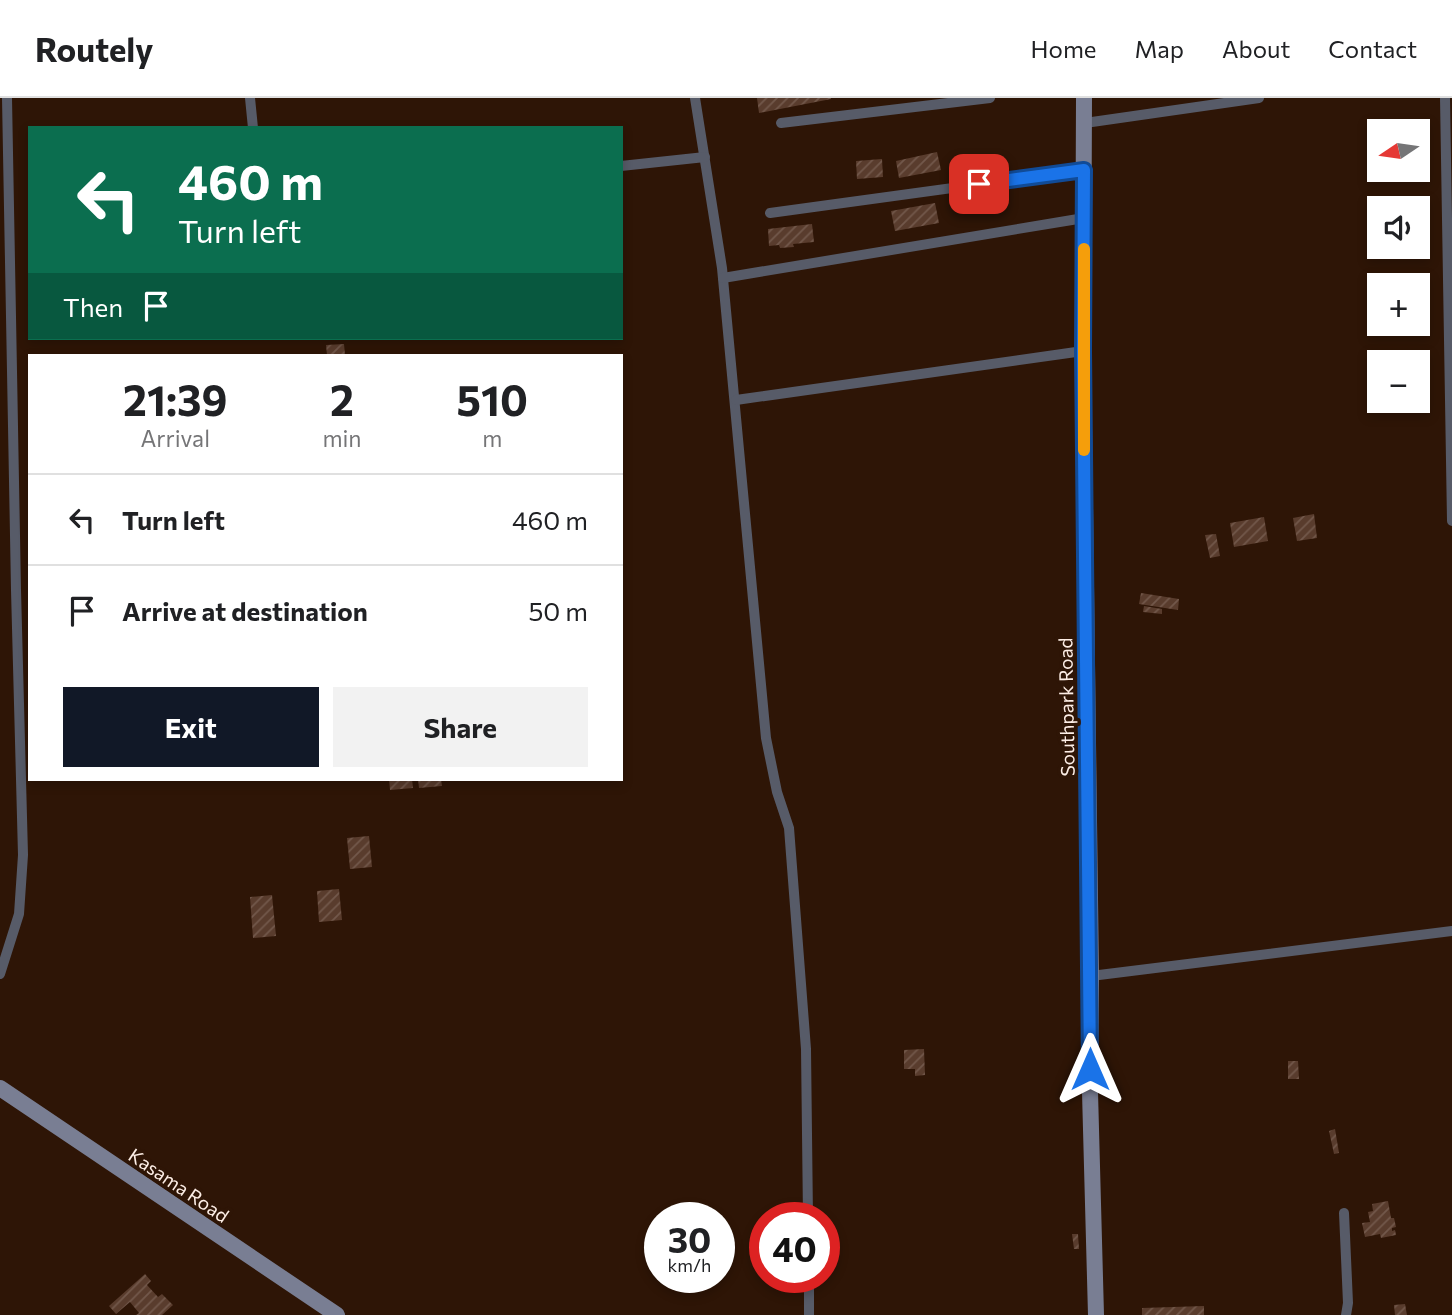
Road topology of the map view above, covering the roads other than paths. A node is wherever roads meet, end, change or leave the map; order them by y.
1 (8, 98) edge
2 (250, 98) edge
3 (695, 98) edge
4 (990, 98) edge
5 (1084, 98) edge
6 (1259, 98) edge
7 (1445, 98) edge
8 (781, 123) dead end
9 (1085, 123) junction
10 (253, 126) edge
11 (705, 157) junction
12 (623, 166) edge
13 (1084, 170) junction
14 (770, 213) dead end
15 (1084, 219) junction
16 (723, 278) junction
17 (1083, 351) junction
18 (736, 400) junction
19 (1452, 521) edge
20 (1452, 931) edge
21 (0, 974) edge
22 (1091, 976) junction
23 (0, 1088) edge
24 (808, 1202) edge
25 (1344, 1213) dead end
26 (809, 1293) edge
27 (337, 1315) edge
28 (809, 1315) edge
29 (1096, 1315) edge
30 (1346, 1315) edge

1 - 21 street
2 - 10 street
3 - 11 street
4 - 8 street
5 - 9 street, Southpark Road
6 - 9 street
7 - 19 street
9 - 13 street, Southpark Road
11 - 12 street
11 - 16 street
13 - 14 street
13 - 15 street, Southpark Road
15 - 16 street
15 - 17 street, Southpark Road
16 - 18 street
17 - 18 street
17 - 22 street, Southpark Road
18 - 24 street
20 - 22 street
22 - 29 street, Southpark Road
23 - 27 street, Kasama Road
25 - 30 street
26 - 28 street

